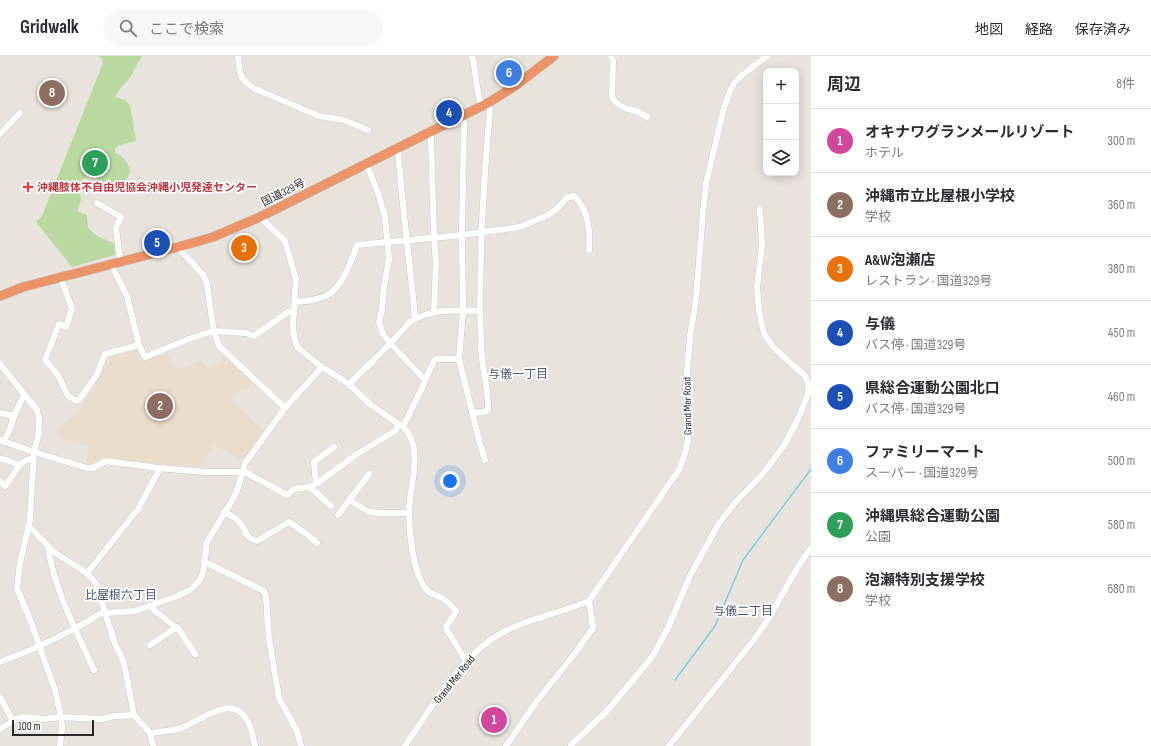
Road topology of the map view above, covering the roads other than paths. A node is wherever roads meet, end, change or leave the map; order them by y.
1 (238, 56) edge
2 (472, 56) edge
3 (554, 56) edge
4 (611, 56) edge
5 (767, 56) edge
6 (485, 104) junction
7 (20, 113) dead end
8 (460, 117) junction
9 (647, 117) dead end
10 (368, 130) dead end
11 (429, 133) junction
12 (0, 134) edge
13 (398, 149) junction
14 (365, 164) junction
15 (96, 203) dead end
16 (760, 209) dead end
17 (260, 217) junction
18 (482, 233) junction
19 (462, 235) junction
20 (434, 238) junction
21 (407, 240) junction
22 (388, 243) junction
23 (178, 247) junction
24 (588, 250) dead end
25 (122, 261) junction
26 (111, 264) junction
27 (60, 278) junction
28 (0, 296) edge
29 (295, 302) junction
30 (463, 310) junction
31 (294, 311) junction
32 (480, 311) junction
33 (434, 312) junction
34 (415, 319) junction
35 (214, 331) junction
36 (390, 343) junction
37 (139, 346) junction
38 (460, 360) junction
39 (0, 364) edge
40 (322, 367) junction
41 (425, 380) junction
42 (349, 384) junction
43 (809, 386) edge
44 (24, 395) junction
45 (285, 408) junction
46 (0, 413) edge
47 (472, 414) junction
48 (14, 416) junction
49 (401, 426) junction
50 (2, 440) edge
51 (334, 447) dead end
52 (33, 455) junction
53 (0, 459) edge
54 (485, 460) dead end
55 (20, 465) junction
56 (158, 468) junction
57 (242, 472) junction
58 (369, 474) dead end
59 (0, 481) edge
60 (313, 485) junction
61 (349, 500) junction
62 (331, 506) dead end
63 (224, 512) junction
64 (409, 513) junction
65 (338, 516) dead end
66 (28, 526) junction
67 (317, 543) dead end
68 (48, 545) junction
69 (811, 548) edge
70 (205, 562) junction
71 (87, 573) junction
72 (589, 601) junction
73 (151, 605) junction
74 (105, 612) junction
75 (177, 627) junction
76 (76, 629) junction
77 (150, 645) dead end
78 (40, 647) junction
79 (195, 654) dead end
80 (466, 661) junction
81 (0, 662) edge
82 (94, 670) dead end
83 (0, 697) edge
84 (134, 715) junction
85 (62, 717) junction
86 (13, 721) junction
87 (0, 729) edge
88 (150, 733) junction
89 (60, 746) edge
90 (153, 746) edge
91 (255, 746) edge
92 (301, 746) edge
93 (405, 746) edge
94 (506, 746) edge
95 (571, 746) edge
96 (668, 746) edge

1 - 10 street
2 - 6 street
3 - 6 highway, 国道329号
4 - 9 street
5 - 72 street, Grand Mer Road
6 - 8 highway, 国道329号
6 - 18 street
7 - 12 street
8 - 11 highway, 国道329号
8 - 19 street
11 - 13 highway, 国道329号
11 - 20 street
13 - 14 highway, 国道329号
13 - 21 street
14 - 17 highway, 国道329号
14 - 22 street
15 - 25 street
16 - 43 street
17 - 23 highway, 国道329号
17 - 29 street
18 - 19 street
18 - 24 street
18 - 32 street
19 - 20 street
19 - 30 street
20 - 21 street
20 - 33 street
21 - 22 street
21 - 34 street
22 - 29 street
22 - 36 street
23 - 25 highway, 国道329号
23 - 35 street
25 - 26 highway, 国道329号
26 - 27 highway, 国道329号
26 - 37 street
27 - 28 highway, 国道329号
27 - 37 street
29 - 31 street
30 - 32 street
30 - 33 street
30 - 38 street
31 - 35 street
31 - 40 street
32 - 47 street
33 - 34 street
34 - 36 street
35 - 37 street
35 - 45 street
36 - 41 street
36 - 42 street
38 - 41 street
38 - 47 street
39 - 44 street
40 - 42 street
40 - 45 street
41 - 49 street
42 - 49 street
43 - 95 street
44 - 48 street
44 - 52 street
45 - 57 street
46 - 48 street
47 - 54 street
48 - 50 street
49 - 60 street
49 - 64 street
50 - 52 street
51 - 60 street
52 - 55 street
52 - 56 street
52 - 66 street
53 - 55 street
55 - 59 street
56 - 57 street
56 - 71 street
57 - 60 street
57 - 63 street
58 - 61 street
60 - 62 street
61 - 64 street
61 - 65 street
63 - 67 street
63 - 70 street
64 - 80 street
66 - 68 street
66 - 78 street
68 - 71 street
68 - 76 street
69 - 96 street
70 - 73 street
70 - 92 street
71 - 74 street
72 - 80 street, Grand Mer Road
72 - 94 street
73 - 74 street
73 - 75 street
74 - 76 street
74 - 84 street
75 - 77 street
75 - 79 street
76 - 78 street
76 - 82 street
78 - 81 street
78 - 85 street
80 - 93 street, Grand Mer Road
83 - 86 street
84 - 85 street
84 - 88 street
85 - 86 street
85 - 89 street
86 - 87 street
88 - 90 street
88 - 91 street

